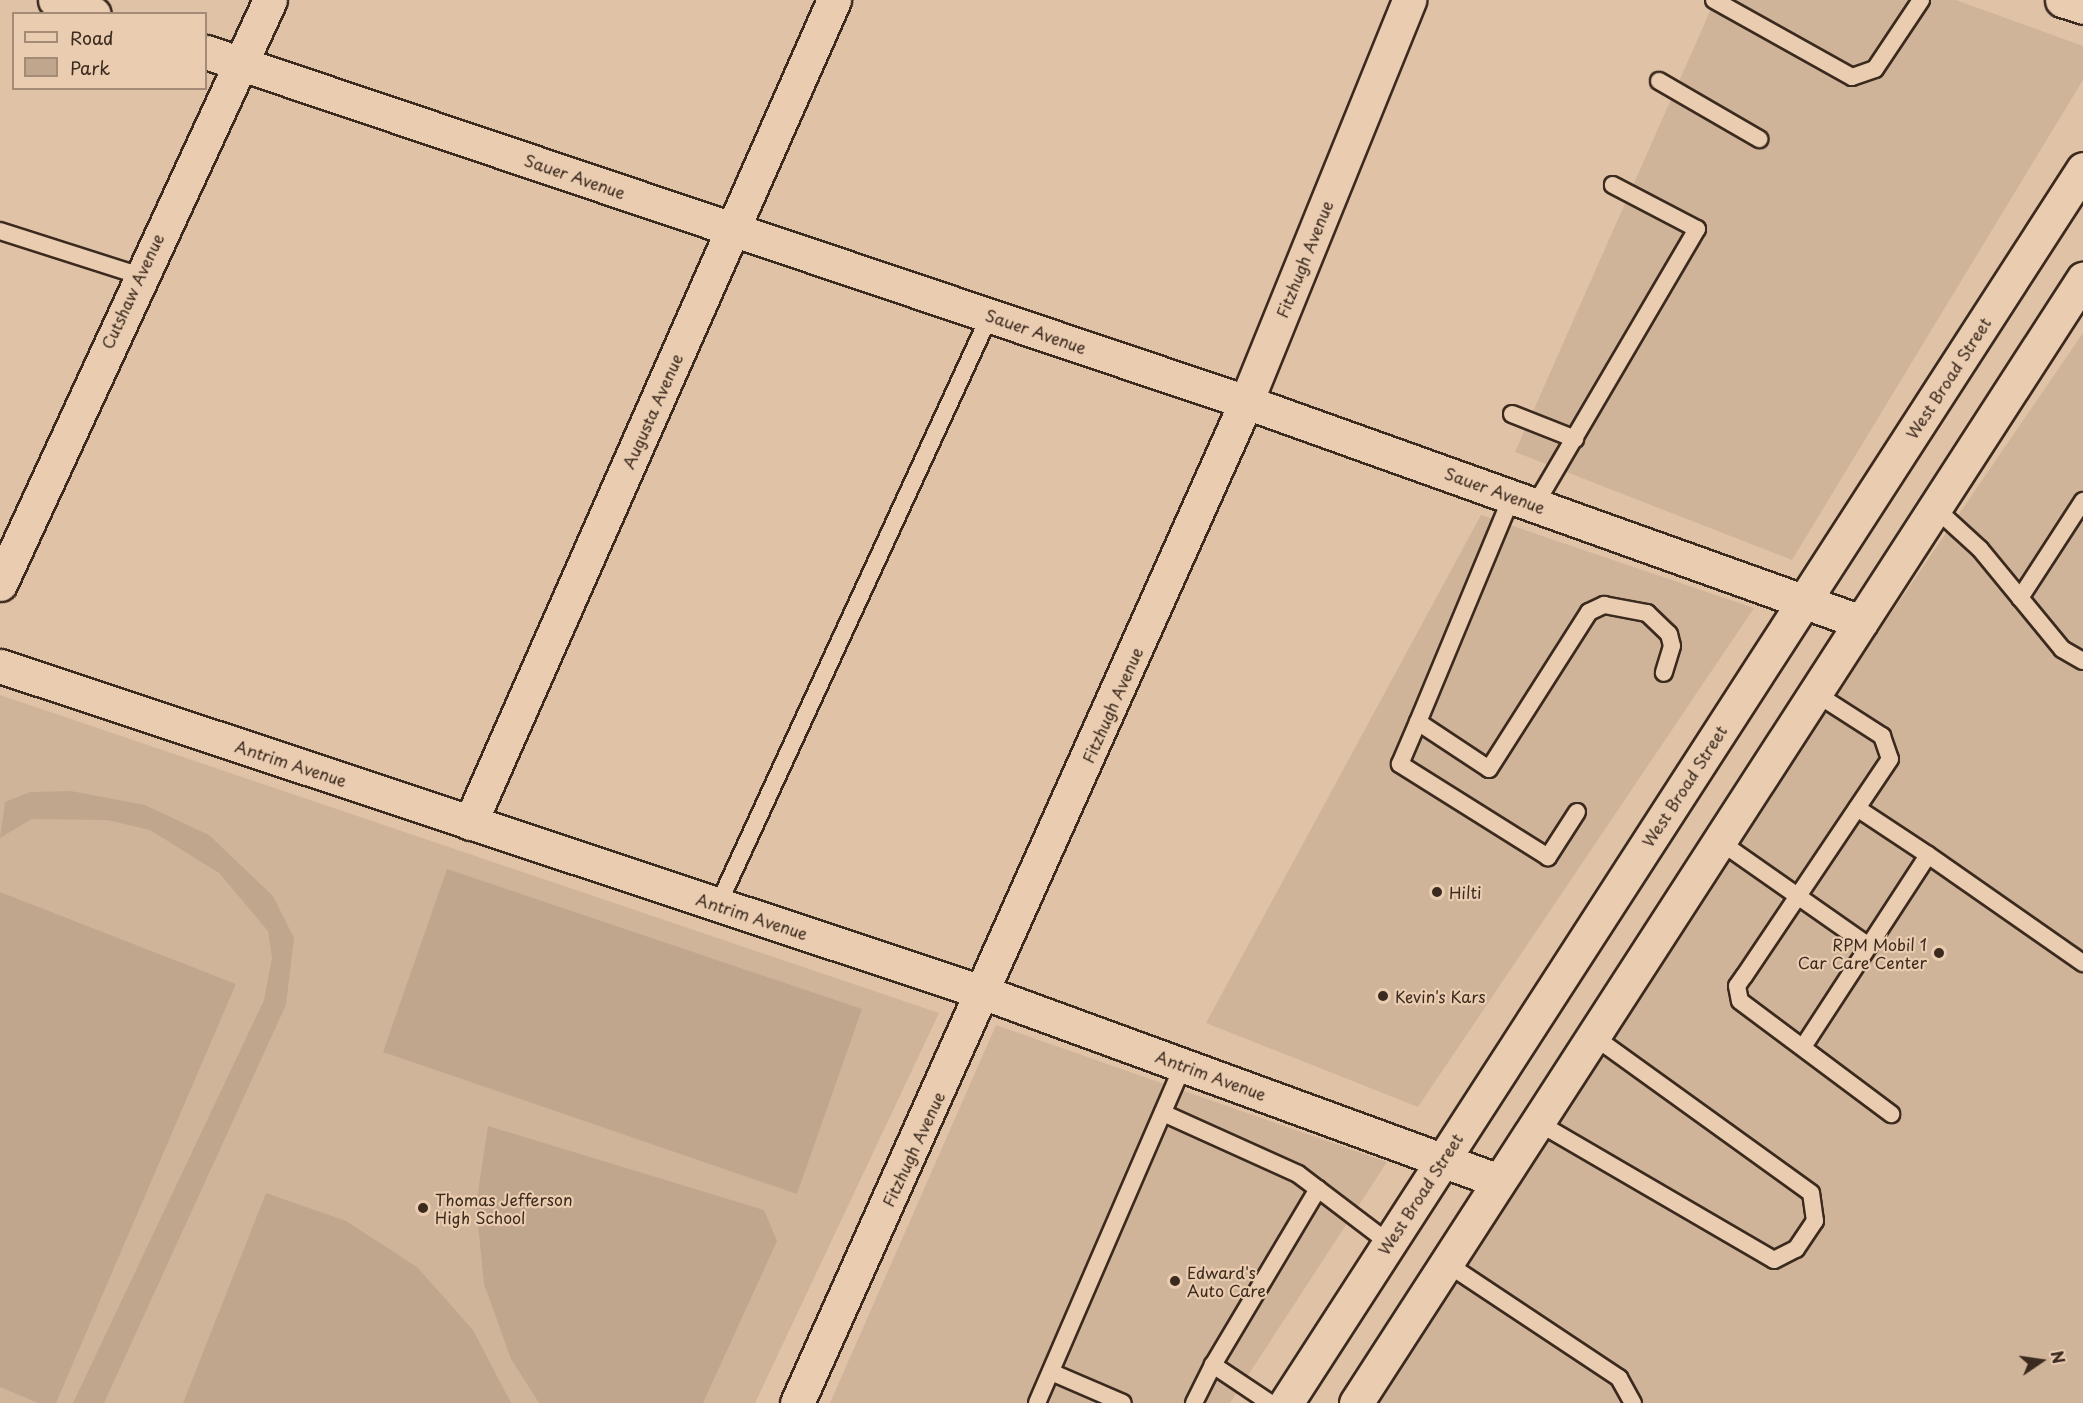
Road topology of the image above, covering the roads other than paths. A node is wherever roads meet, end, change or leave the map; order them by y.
1 (55, 0) edge
2 (270, 0) edge
3 (834, 0) edge
4 (1409, 0) edge
5 (1714, 0) edge
6 (1921, 0) edge
7 (2062, 0) edge
8 (2083, 7) edge
9 (88, 12) edge
10 (207, 52) edge
11 (241, 64) junction
12 (1659, 81) dead end
13 (1759, 139) dead end
14 (2083, 169) edge
15 (1614, 185) dead end
16 (733, 229) junction
17 (0, 231) edge
18 (138, 276) junction
19 (2082, 281) edge
20 (990, 315) junction
21 (1246, 402) junction
22 (1512, 414) dead end
23 (1575, 439) junction
24 (1524, 501) junction
25 (2083, 501) edge
26 (1935, 508) junction
27 (0, 584) edge
28 (2020, 598) junction
29 (1803, 602) junction
30 (1861, 622) junction
31 (2083, 661) edge
32 (0, 666) edge
33 (1664, 673) dead end
34 (1815, 693) junction
35 (1418, 722) junction
36 (1857, 808) junction
37 (1577, 812) dead end
38 (470, 823) junction
39 (1719, 841) junction
40 (1928, 855) junction
41 (1797, 896) junction
42 (718, 905) junction
43 (1869, 946) junction
44 (2083, 963) edge
45 (985, 993) junction
46 (1593, 1036) junction
47 (1803, 1047) junction
48 (1183, 1065) junction
49 (1163, 1113) junction
50 (1891, 1114) dead end
51 (1537, 1122) junction
52 (1442, 1160) junction
53 (1499, 1181) junction
54 (1318, 1189) junction
55 (1389, 1243) junction
56 (1446, 1263) junction
57 (1213, 1365) junction
58 (1050, 1372) junction
59 (796, 1403) edge
60 (1037, 1403) edge
61 (1123, 1403) edge
62 (1194, 1403) edge
63 (1270, 1403) edge
64 (1286, 1403) edge
65 (1356, 1403) edge
66 (1633, 1403) edge

1 - 9 street
2 - 11 street, Cutshaw Avenue
3 - 16 street, Augusta Avenue
4 - 21 street, Fitzhugh Avenue
5 - 6 lane
7 - 8 street
10 - 11 street, Sauer Avenue
11 - 16 street, Sauer Avenue
11 - 18 street, Cutshaw Avenue
12 - 13 lane
14 - 29 street, West Broad Street
15 - 23 lane
16 - 20 street, Sauer Avenue
16 - 38 street, Augusta Avenue
17 - 18 lane
18 - 27 street, Cutshaw Avenue
19 - 26 street
20 - 21 street, Sauer Avenue
20 - 42 lane
21 - 24 street, Sauer Avenue
21 - 45 street, Fitzhugh Avenue
22 - 23 lane
23 - 24 lane
24 - 29 street, Sauer Avenue
24 - 35 lane
25 - 28 lane
26 - 28 lane
26 - 30 street
28 - 31 lane
29 - 30 street, Sauer Avenue
29 - 52 street, West Broad Street
30 - 34 street
32 - 38 street, Antrim Avenue
33 - 35 lane
34 - 36 lane
34 - 39 street
35 - 37 lane
36 - 40 lane
36 - 41 lane
38 - 42 street, Antrim Avenue
39 - 41 lane
39 - 46 street
40 - 43 lane
40 - 44 lane
41 - 43 lane
41 - 47 lane
42 - 45 street, Antrim Avenue
43 - 47 lane
45 - 48 street, Antrim Avenue
45 - 59 street, Fitzhugh Avenue
46 - 51 street
46 - 51 lane
47 - 50 lane
48 - 49 lane
48 - 52 street, Antrim Avenue
49 - 54 lane
49 - 58 lane
51 - 53 street
52 - 53 street, Antrim Avenue
52 - 55 street, West Broad Street
53 - 56 street
54 - 55 lane
54 - 57 lane
55 - 64 street, West Broad Street
56 - 65 street
56 - 66 lane
57 - 62 lane
57 - 63 lane
58 - 60 lane
58 - 61 lane

